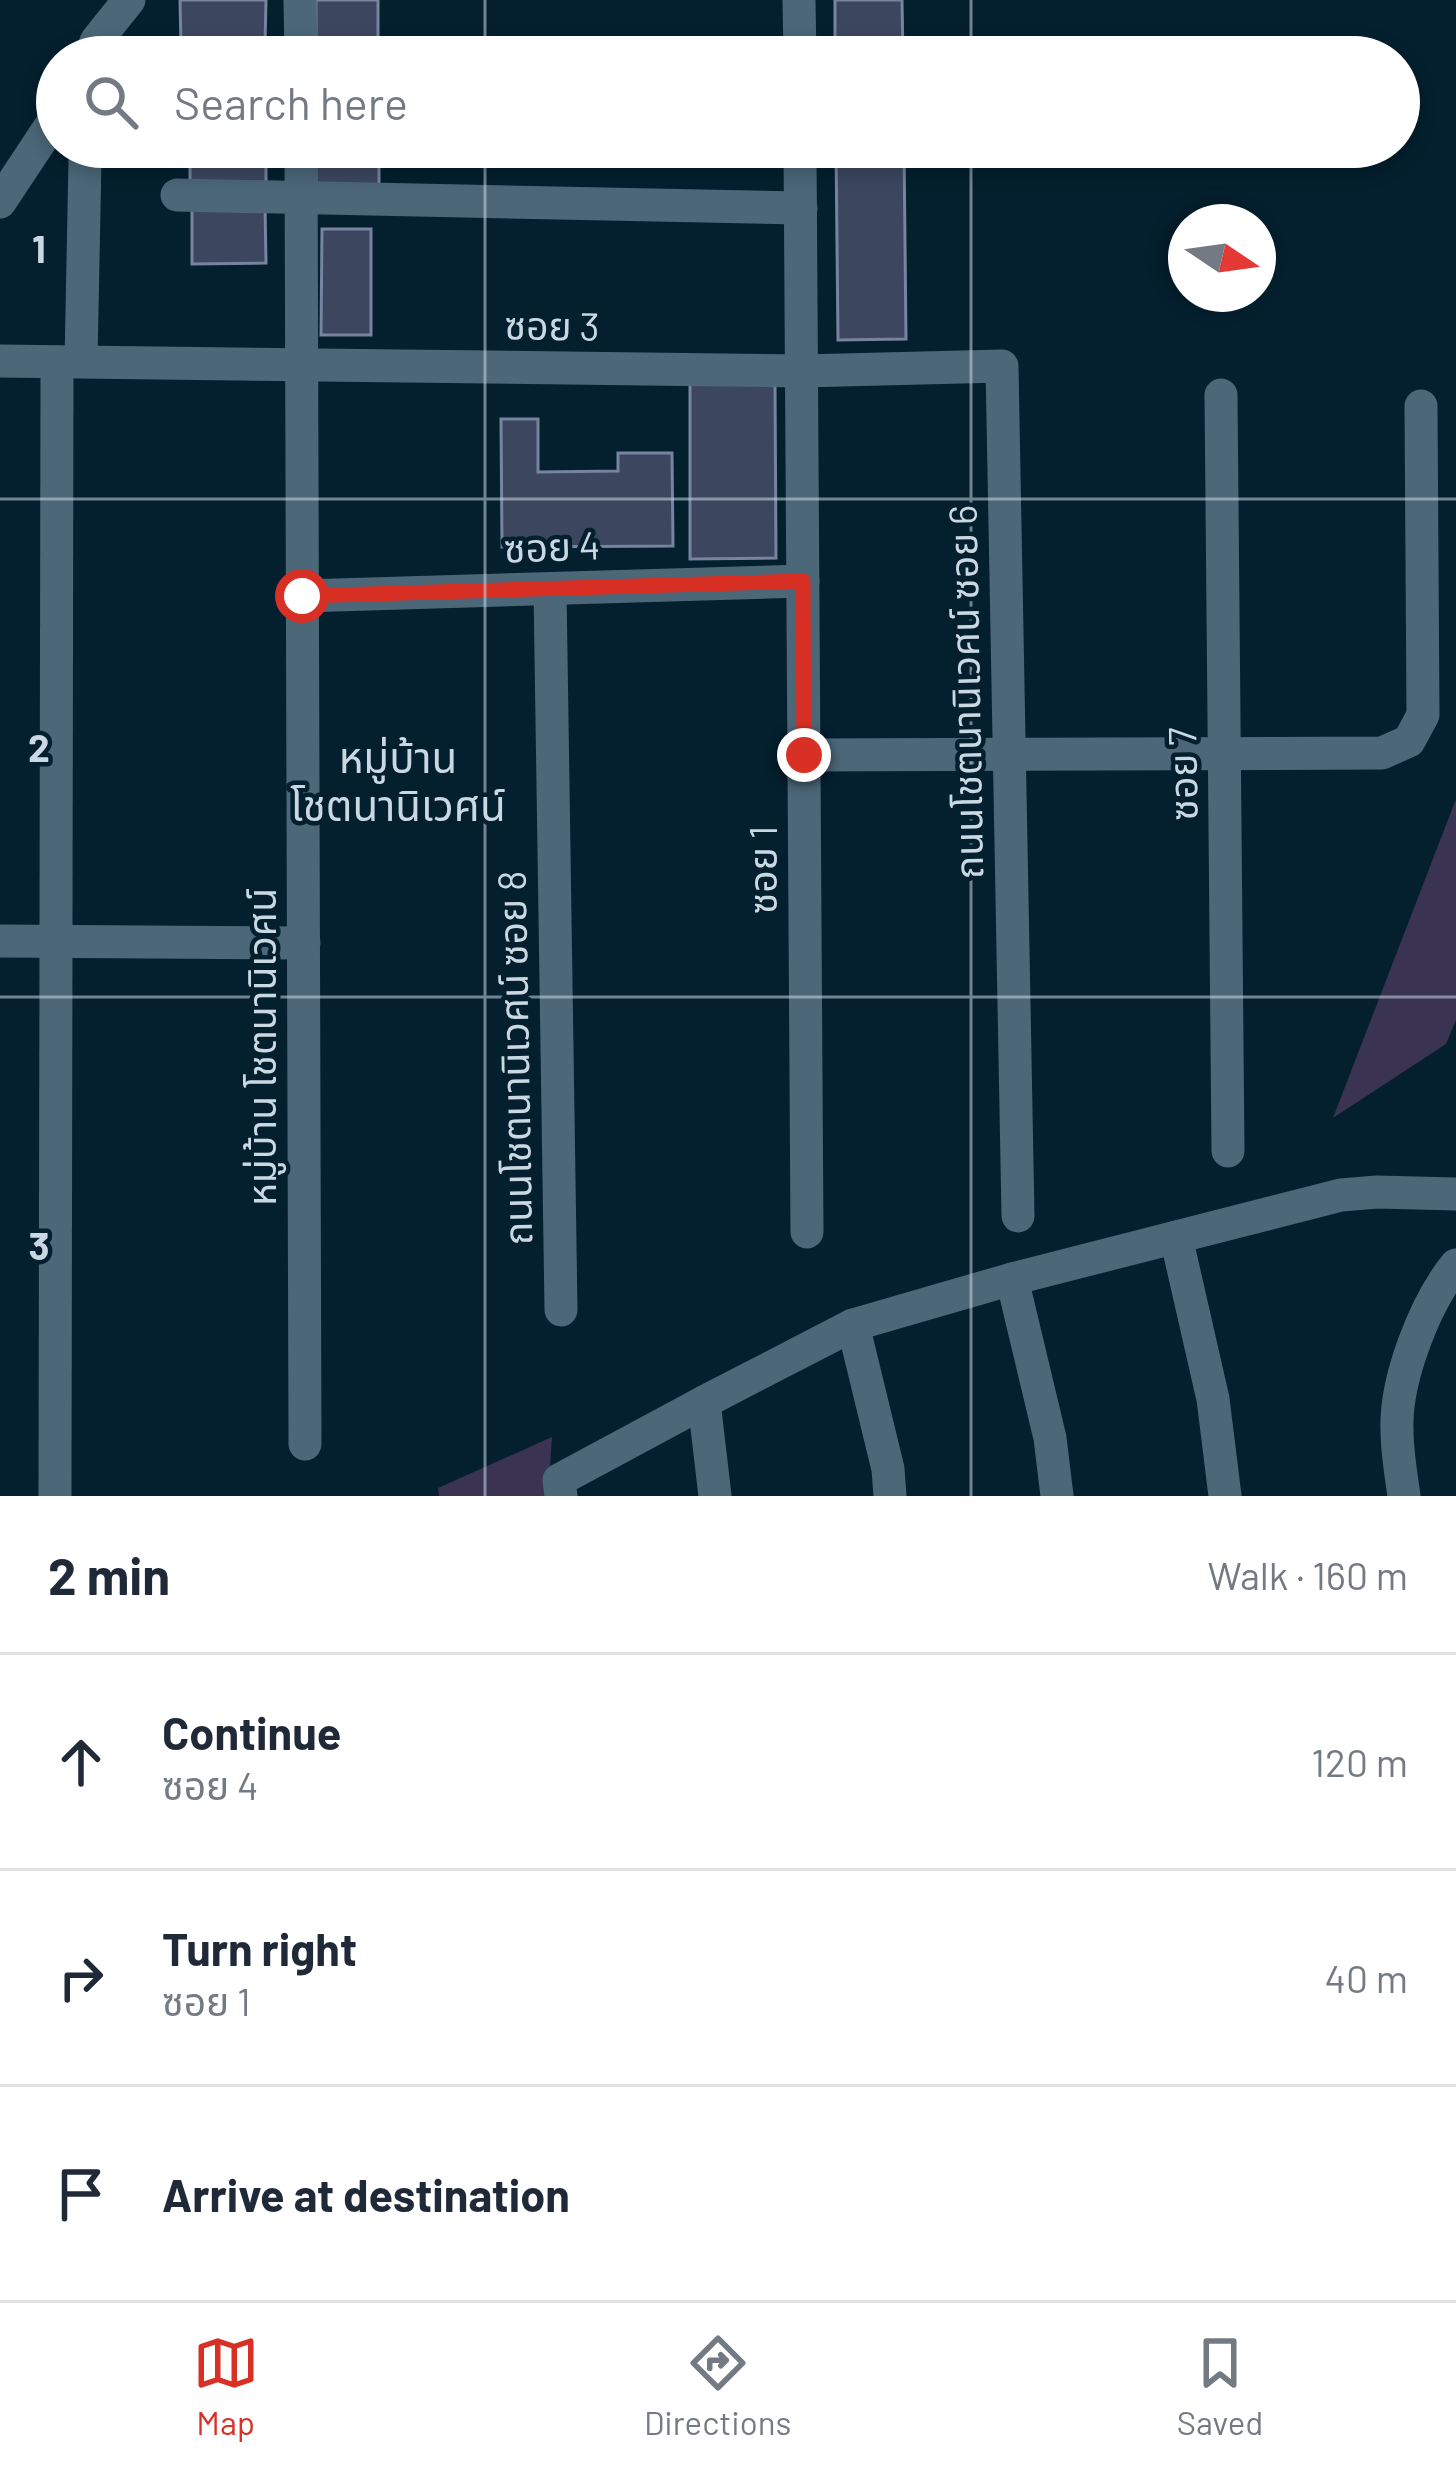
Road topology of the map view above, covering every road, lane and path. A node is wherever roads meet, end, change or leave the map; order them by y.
1 (129, 0) edge
2 (300, 0) edge
3 (799, 0) edge
4 (101, 36) edge
5 (301, 36) edge
6 (800, 36) edge
7 (36, 148) edge
8 (84, 168) edge
9 (301, 168) edge
10 (800, 168) edge
11 (177, 195) dead end
12 (301, 196) junction
13 (0, 202) edge
14 (801, 208) junction
15 (0, 361) edge
16 (69, 361) junction
17 (302, 366) junction
18 (802, 370) junction
19 (1221, 395) dead end
20 (1420, 406) dead end
21 (803, 581) junction
22 (550, 589) junction
23 (302, 596) junction
24 (1225, 753) junction
25 (1009, 754) junction
26 (804, 755) junction
27 (0, 941) edge
28 (56, 941) junction
29 (304, 943) junction
30 (1228, 1151) dead end
31 (1456, 1194) edge
32 (1018, 1216) dead end
33 (807, 1232) dead end
34 (1176, 1237) junction
35 (1456, 1264) edge
36 (1012, 1280) junction
37 (561, 1310) dead end
38 (853, 1325) junction
39 (704, 1402) junction
40 (305, 1444) dead end
41 (55, 1496) edge
42 (561, 1496) edge
43 (715, 1496) edge
44 (890, 1496) edge
45 (1057, 1496) edge
46 (1225, 1496) edge
47 (1404, 1496) edge

1 - 4 street
2 - 5 street
3 - 6 street
7 - 13 street
8 - 16 street
9 - 12 street, หมู่บ้าน โชตนานิเวศน์
10 - 14 street, ซอย 1
11 - 12 street
12 - 14 street
12 - 17 street, หมู่บ้าน โชตนานิเวศน์
14 - 18 street, ซอย 1
15 - 16 street, ซอย 3
16 - 17 street, ซอย 3
16 - 28 street
17 - 18 street, ซอย 3
17 - 23 street, หมู่บ้าน โชตนานิเวศน์
18 - 21 street, ซอย 1
18 - 25 street, ถนนโชตนานิเวศน์ ซอย 6
19 - 24 street, ซอย 7
20 - 24 street
21 - 22 street, ซอย 4
21 - 26 street, ซอย 1
22 - 23 street, ซอย 4
22 - 37 street, ถนนโชตนานิเวศน์ ซอย 8
23 - 29 street, หมู่บ้าน โชตนานิเวศน์
24 - 25 street
24 - 30 street, ซอย 7
25 - 26 street
25 - 32 street, ถนนโชตนานิเวศน์ ซอย 6
26 - 33 street, ซอย 1
27 - 28 street
28 - 29 street
28 - 41 street
29 - 40 street, หมู่บ้าน โชตนานิเวศน์
31 - 34 street
34 - 36 street
34 - 46 street
35 - 47 street
36 - 38 street
36 - 45 street
38 - 39 street
38 - 44 street
39 - 42 street
39 - 43 street

